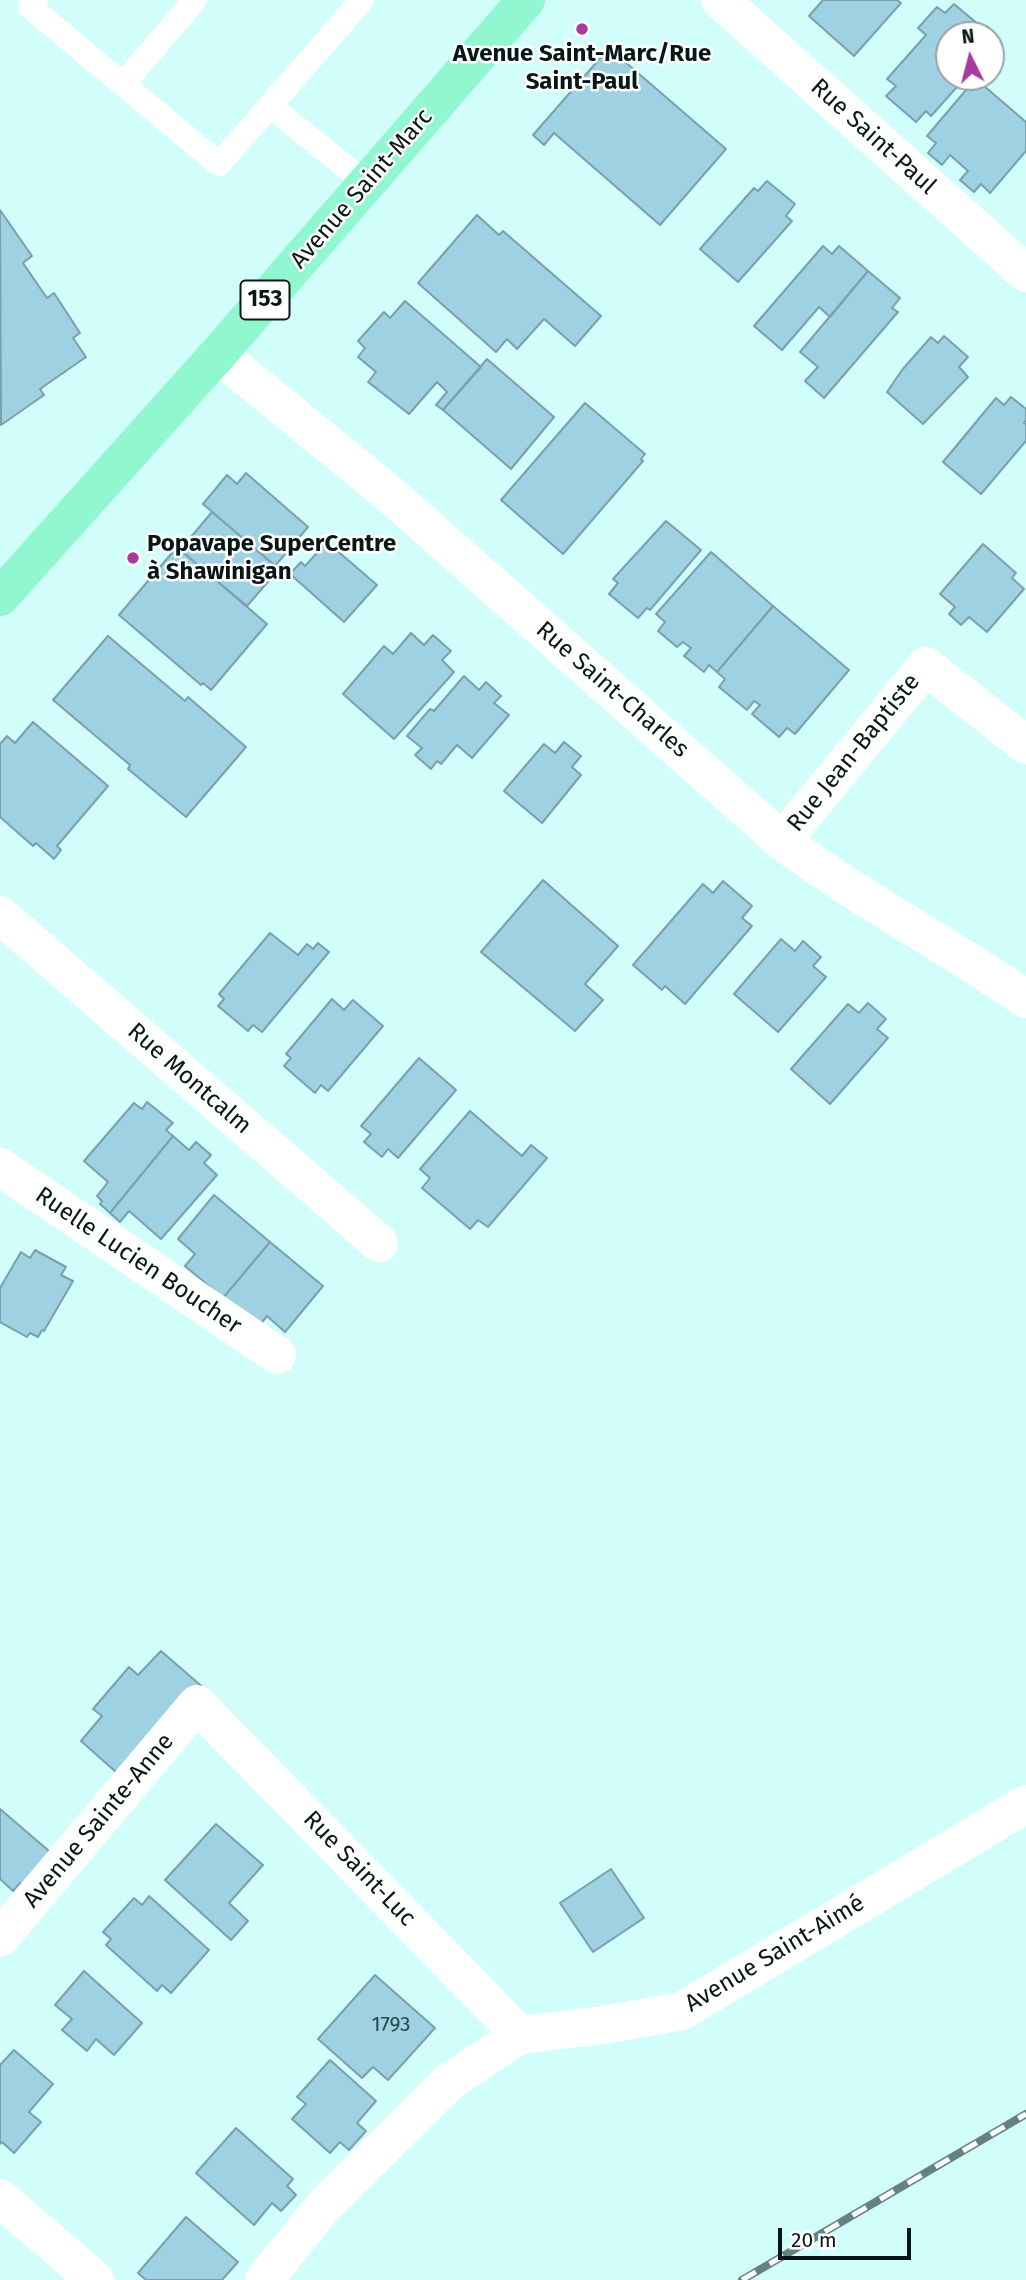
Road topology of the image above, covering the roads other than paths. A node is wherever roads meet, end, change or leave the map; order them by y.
1 (36, 0) edge
2 (195, 0) edge
3 (362, 0) edge
4 (526, 0) edge
5 (720, 0) edge
6 (123, 84) junction
7 (270, 106) junction
8 (366, 184) junction
9 (1026, 273) edge
10 (218, 354) junction
11 (0, 597) edge
12 (1026, 745) edge
13 (782, 841) junction
14 (0, 915) edge
15 (1026, 999) edge
16 (0, 1167) edge
17 (379, 1243) dead end
18 (277, 1354) dead end
19 (197, 1704) joint
20 (1026, 1804) edge
21 (0, 1938) edge
22 (520, 2035) junction
23 (0, 2198) edge
24 (95, 2280) edge
25 (264, 2280) edge

1 - 6 lane
2 - 6 lane
3 - 7 lane
4 - 8 main road, Avenue Saint-Marc / 153
5 - 9 street, Rue Saint-Paul
6 - 7 lane
7 - 8 lane
8 - 10 main road, Avenue Saint-Marc / 153
10 - 11 main road, Avenue Saint-Marc / 153
10 - 13 street, Rue Saint-Charles
12 - 13 street, Rue Jean-Baptiste
13 - 15 street, Rue Saint-Charles
14 - 17 street, Rue Montcalm
16 - 18 street, Ruelle Lucien Boucher
19 - 21 street, Avenue Sainte-Anne
19 - 22 street, Rue Saint-Luc
20 - 22 street, Avenue Saint-Aimé
22 - 25 street, Avenue Saint-Aimé
23 - 24 street

